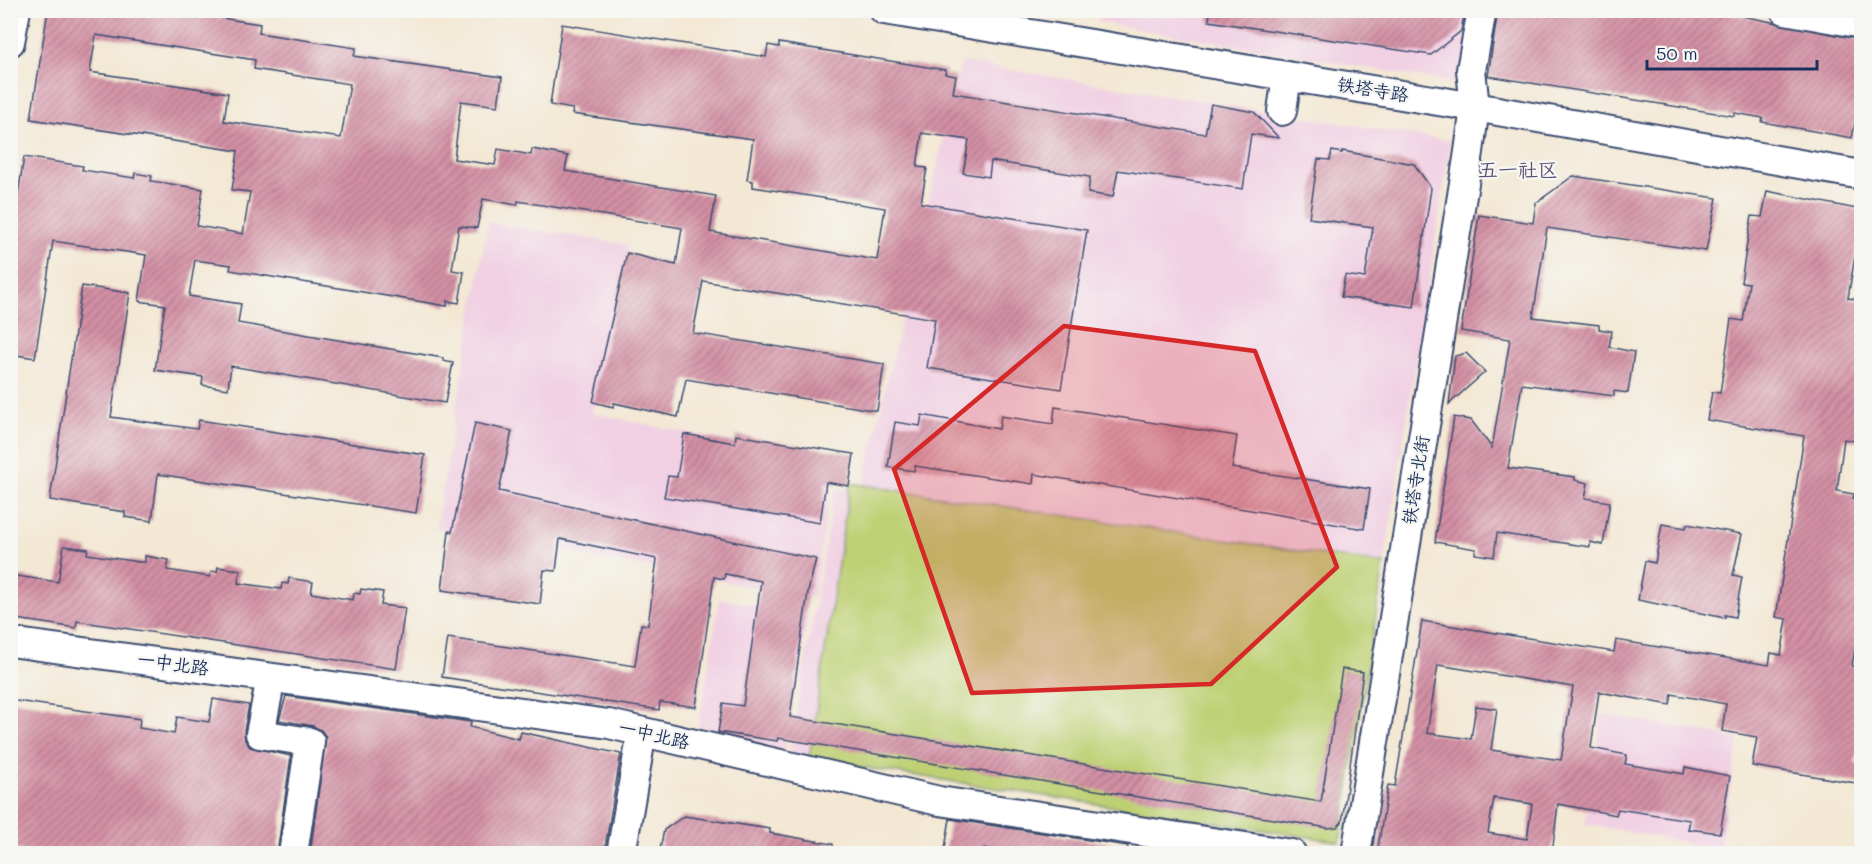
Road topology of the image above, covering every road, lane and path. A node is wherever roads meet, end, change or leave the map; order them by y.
1 (15, 10) edge
2 (884, 10) edge
3 (1482, 10) edge
4 (1785, 10) edge
5 (1862, 24) edge
6 (10, 42) edge
7 (1287, 76) junction
8 (1475, 107) junction
9 (1282, 111) dead end
10 (1862, 175) edge
11 (10, 642) edge
12 (271, 678) junction
13 (642, 732) junction
14 (293, 854) edge
15 (621, 854) edge
16 (1292, 854) edge
17 (1356, 854) edge

1 - 6 street
2 - 7 street, 铁塔寺路
3 - 8 street, 铁塔寺北街
4 - 5 street
7 - 8 street, 铁塔寺路
7 - 9 street
8 - 10 street, 铁塔寺路
8 - 17 street, 铁塔寺北街
11 - 12 street, 一中北路
12 - 13 street, 一中北路
12 - 14 street
13 - 15 street
13 - 16 street, 一中北路

